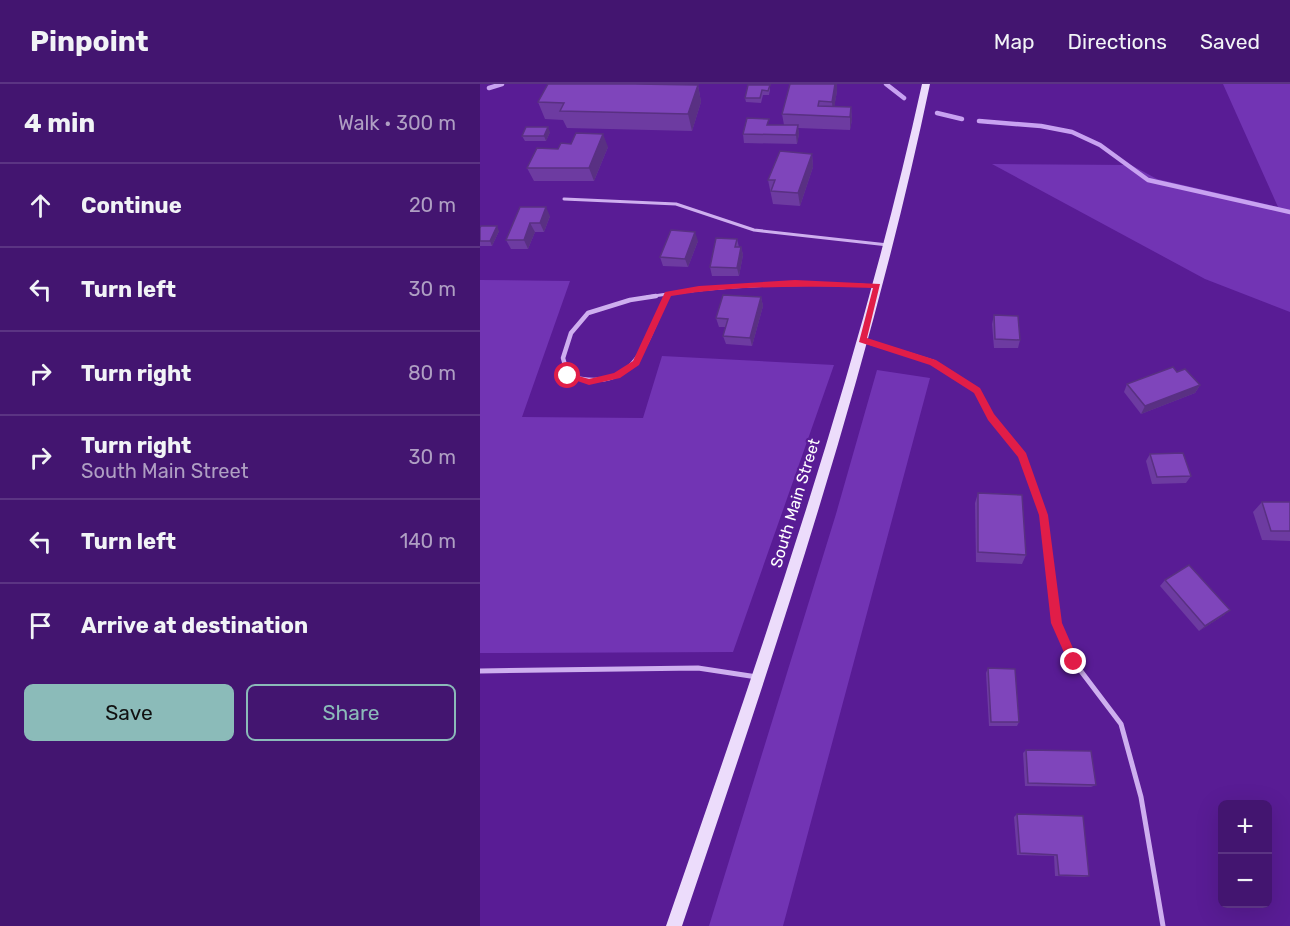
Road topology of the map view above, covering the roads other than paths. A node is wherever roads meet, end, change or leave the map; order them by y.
1 (926, 84) edge
2 (564, 199) dead end
3 (888, 245) junction
4 (878, 286) junction
5 (668, 294) junction
6 (862, 340) junction
7 (480, 671) edge
8 (757, 677) junction
9 (674, 926) edge
10 (1162, 926) edge

1 - 3 main road, South Main Street
2 - 3 lane
3 - 4 main road, South Main Street
4 - 5 lane
4 - 6 main road, South Main Street
5 - 5 lane
6 - 8 main road, South Main Street
6 - 10 lane
7 - 8 lane
8 - 9 main road, South Main Street

